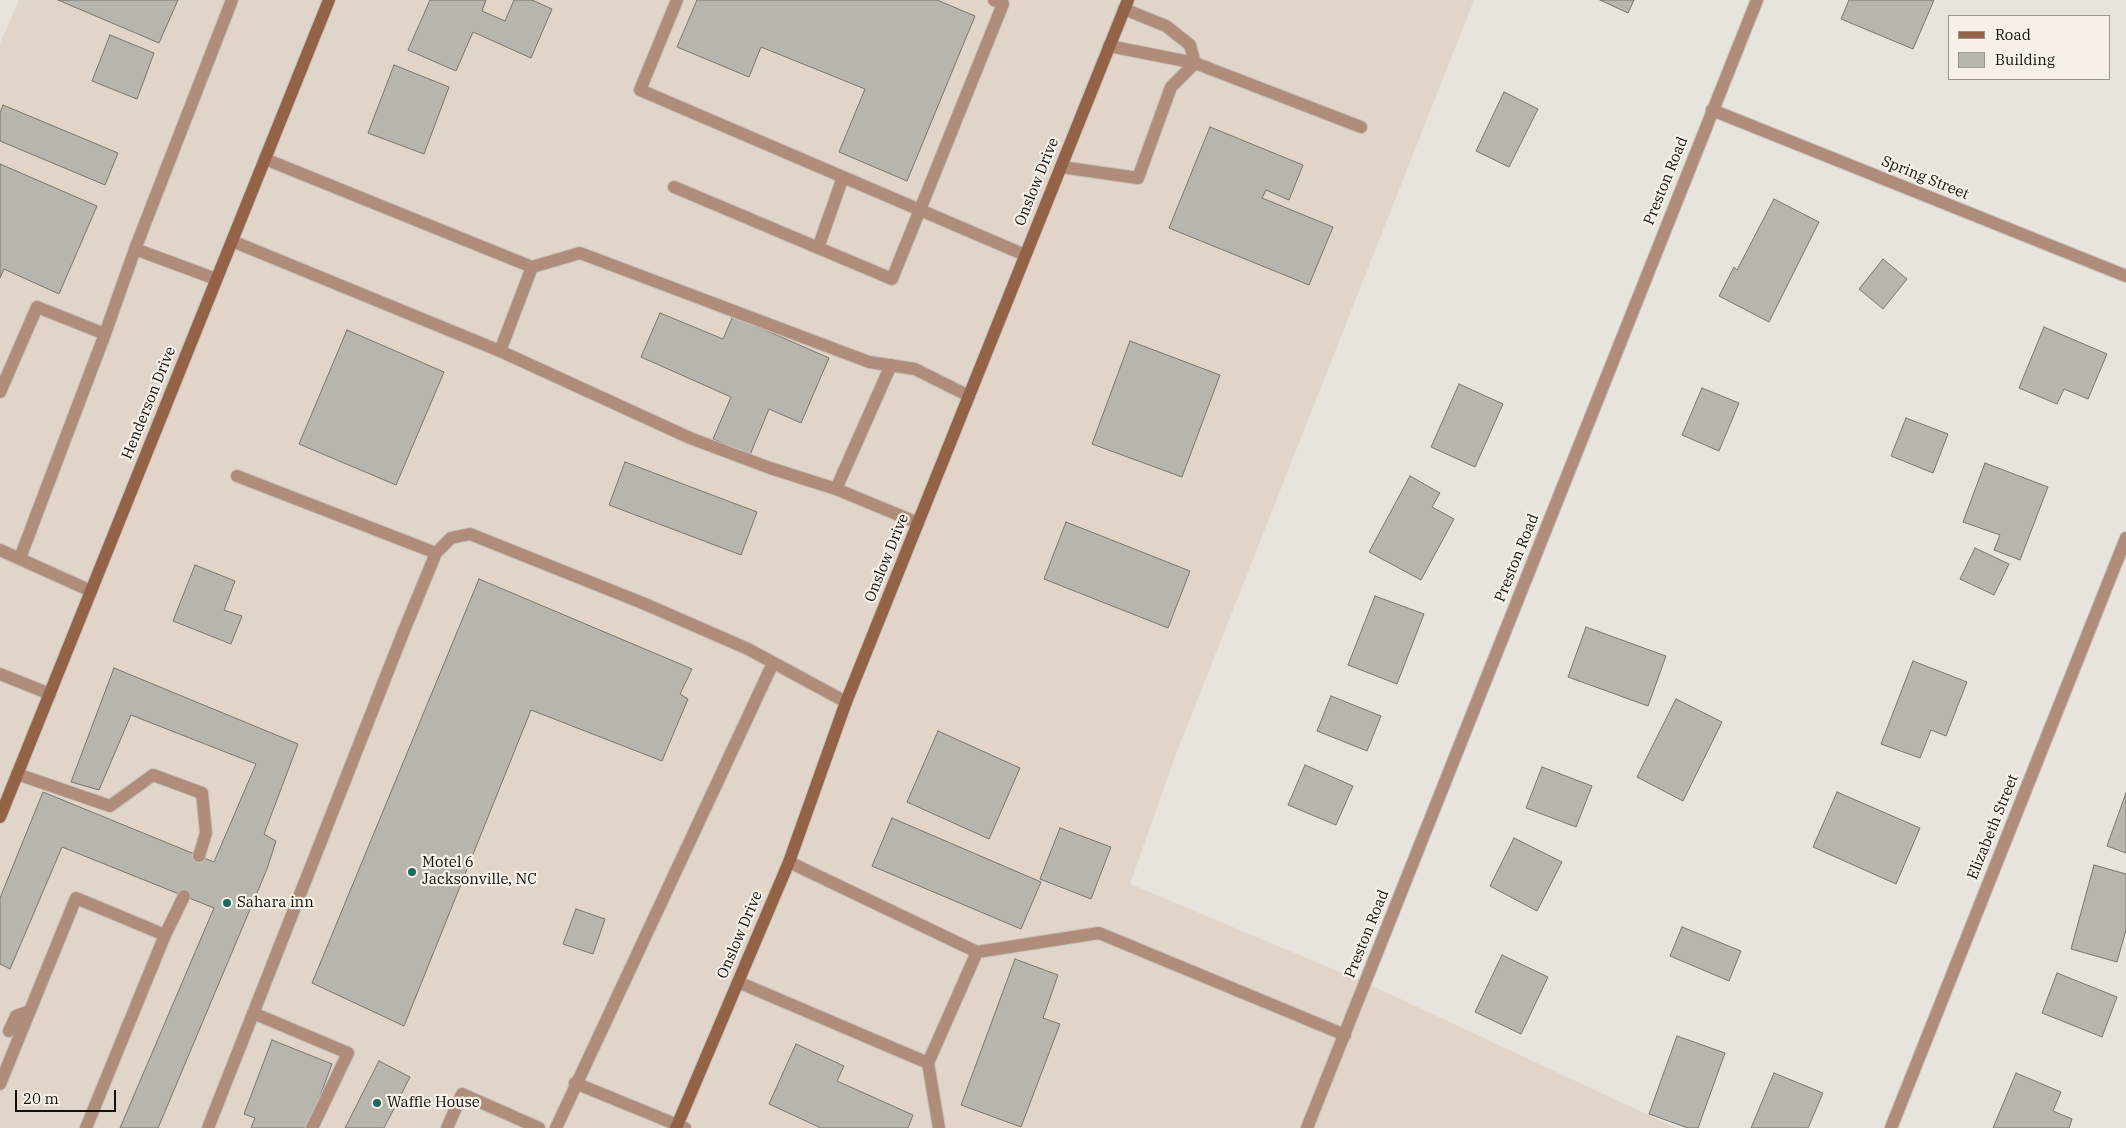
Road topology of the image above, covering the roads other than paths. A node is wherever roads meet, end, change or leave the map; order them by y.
1 (232, 0) edge
2 (329, 0) edge
3 (677, 0) edge
4 (994, 0) edge
5 (1757, 0) edge
6 (1126, 4) edge
7 (1110, 46) junction
8 (1195, 63) junction
9 (1712, 110) junction
10 (1361, 127) dead end
11 (265, 159) junction
12 (1061, 167) junction
13 (844, 177) junction
14 (674, 187) dead end
15 (920, 210) junction
16 (232, 240) junction
17 (818, 248) junction
18 (135, 249) junction
19 (1025, 255) junction
20 (532, 266) junction
21 (2126, 276) edge
22 (216, 279) junction
23 (104, 334) junction
24 (500, 351) junction
25 (891, 366) junction
26 (0, 392) edge
27 (969, 396) junction
28 (237, 476) dead end
29 (836, 489) junction
30 (918, 523) junction
31 (2126, 538) edge
32 (0, 550) edge
33 (436, 553) junction
34 (20, 558) junction
35 (91, 591) junction
36 (773, 663) junction
37 (0, 674) edge
38 (50, 694) junction
39 (846, 702) junction
40 (17, 774) junction
41 (0, 817) edge
42 (199, 856) dead end
43 (788, 862) junction
44 (184, 896) dead end
45 (164, 935) junction
46 (977, 952) junction
47 (738, 982) junction
48 (30, 1011) junction
49 (253, 1013) junction
50 (8, 1031) dead end
51 (1345, 1034) junction
52 (928, 1063) junction
53 (576, 1083) junction
54 (0, 1084) edge
55 (679, 1127) edge
56 (86, 1128) edge
57 (208, 1128) edge
58 (312, 1128) edge
59 (448, 1128) edge
60 (540, 1128) edge
61 (556, 1128) edge
62 (939, 1128) edge
63 (1307, 1128) edge
64 (1891, 1128) edge

1 - 18 street
2 - 11 main road, Henderson Drive
3 - 13 street
4 - 15 street
5 - 9 street, Preston Road
6 - 7 main road, Onslow Drive
6 - 8 street
7 - 8 street
7 - 12 main road, Onslow Drive
8 - 10 street
8 - 12 street
9 - 21 street, Spring Street
9 - 51 street, Preston Road
11 - 16 main road, Henderson Drive
11 - 20 street
12 - 19 main road, Onslow Drive
13 - 15 street
13 - 17 street
14 - 17 street
15 - 17 street
15 - 19 street
16 - 22 main road, Henderson Drive
16 - 24 street
18 - 22 street
18 - 23 street
19 - 27 main road, Onslow Drive
20 - 24 street
20 - 25 street
22 - 35 main road, Henderson Drive
23 - 26 street
23 - 34 street
24 - 29 street
25 - 27 street
25 - 29 street
27 - 30 main road, Onslow Drive
28 - 33 street
29 - 30 street
30 - 39 main road, Onslow Drive
31 - 64 street, Elizabeth Street
32 - 34 street
33 - 36 street
33 - 49 street
34 - 35 street
35 - 38 main road, Henderson Drive
36 - 39 street
36 - 53 street
37 - 38 street
38 - 40 main road, Henderson Drive
39 - 43 main road, Onslow Drive
40 - 41 main road, Henderson Drive
40 - 42 street
43 - 46 street
43 - 47 main road, Onslow Drive
44 - 45 street
45 - 48 street
45 - 56 street
46 - 51 street
46 - 52 street
47 - 52 street
47 - 55 main road, Onslow Drive
48 - 50 street
48 - 54 street
49 - 57 street
49 - 58 street
51 - 63 street, Preston Road
52 - 62 street
53 - 55 street
53 - 61 street
59 - 60 street

